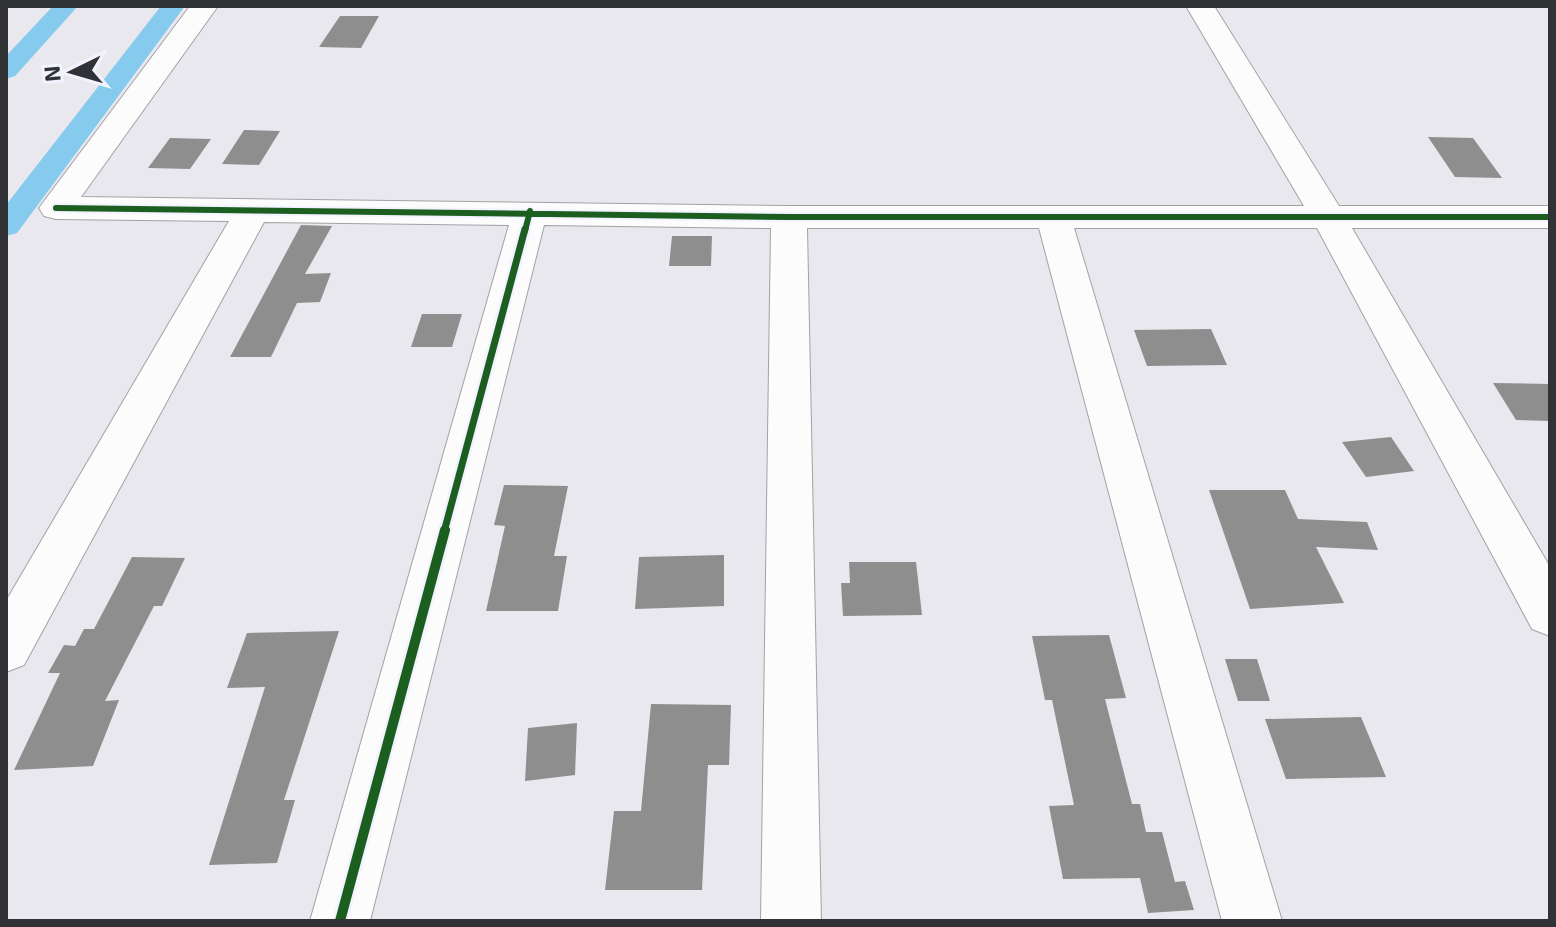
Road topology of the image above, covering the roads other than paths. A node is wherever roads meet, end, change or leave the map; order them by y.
1 (204, 6) edge
2 (1200, 6) edge
3 (530, 211) junction
4 (252, 212) junction
5 (1053, 215) junction
6 (1327, 215) junction
7 (789, 217) junction
8 (1550, 217) edge
9 (1550, 613) edge
10 (6, 648) edge
11 (340, 921) edge
12 (791, 921) edge
13 (1252, 921) edge

1 - 4 street
2 - 6 street
3 - 4 street
3 - 7 street
3 - 11 street
4 - 10 street
5 - 6 street
5 - 7 street
5 - 13 street
6 - 8 street
6 - 9 street
7 - 12 street

